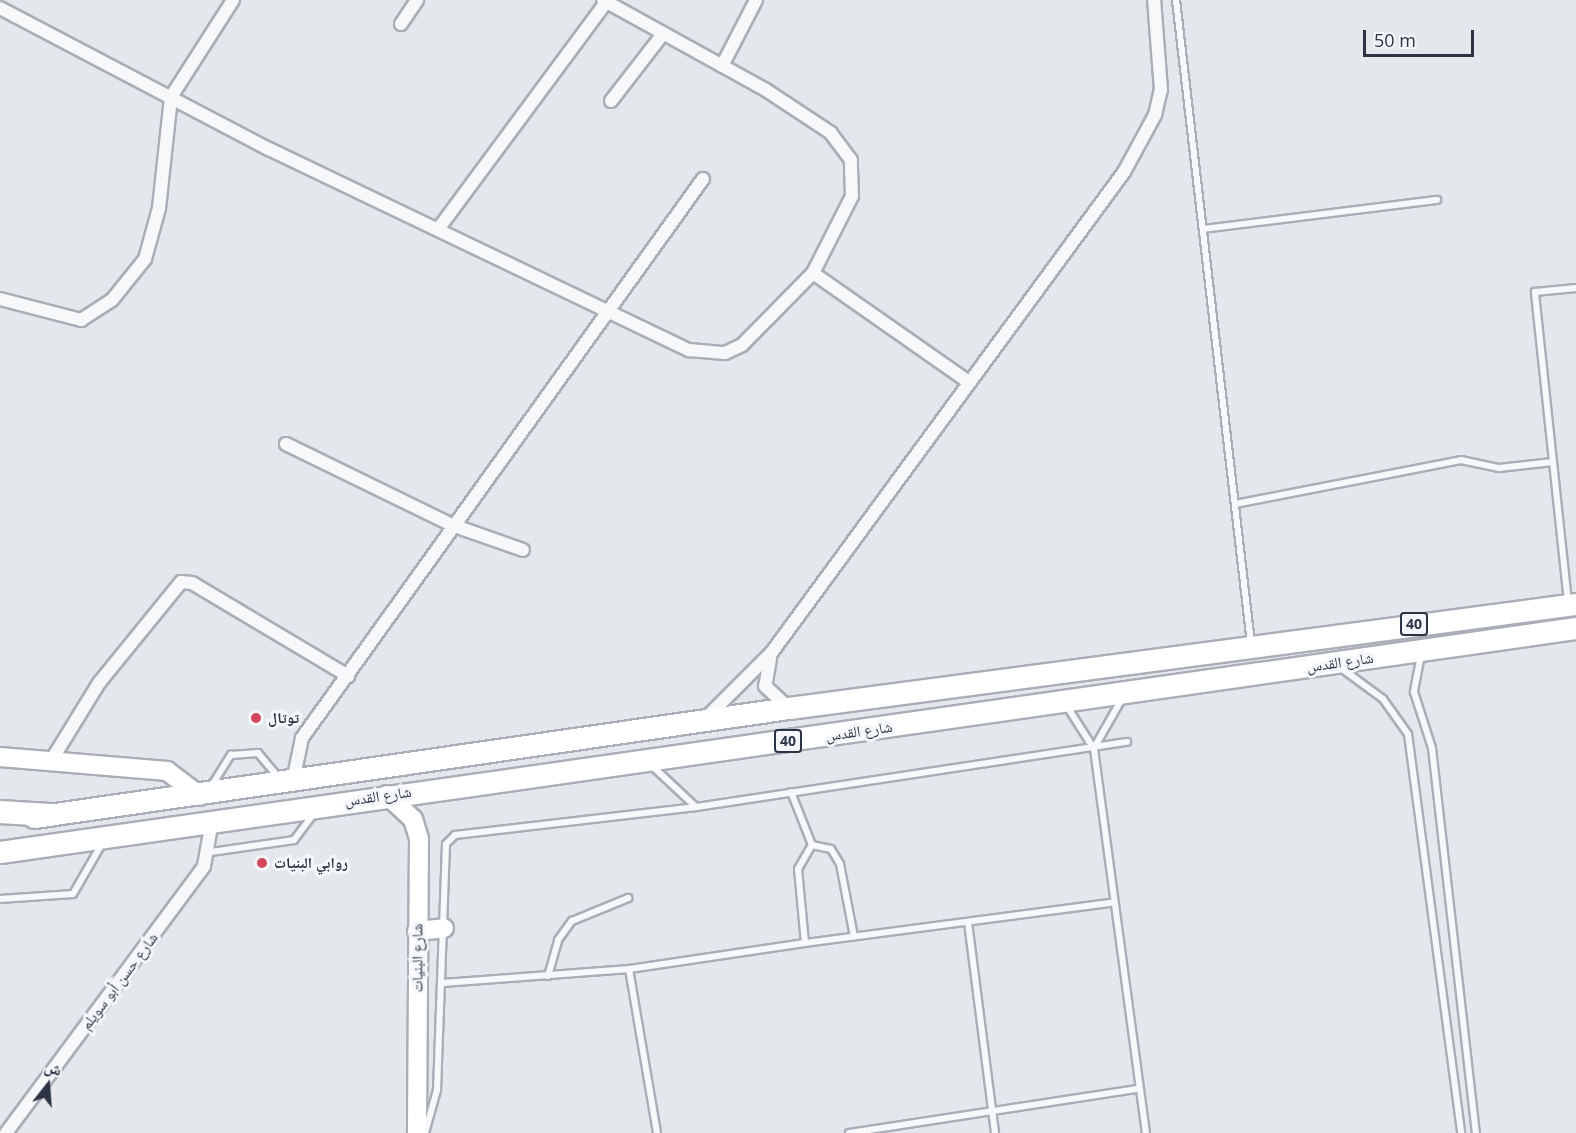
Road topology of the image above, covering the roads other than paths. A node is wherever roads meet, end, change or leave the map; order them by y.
1 (233, 0) edge
2 (417, 0) edge
3 (756, 0) edge
4 (1154, 0) edge
5 (1176, 0) edge
6 (604, 1) edge
7 (0, 8) edge
8 (401, 24) dead end
9 (662, 35) junction
10 (722, 66) junction
11 (171, 97) junction
12 (611, 101) dead end
13 (704, 179) dead end
14 (1437, 200) dead end
15 (439, 228) junction
16 (1203, 230) junction
17 (813, 273) junction
18 (1576, 288) edge
19 (0, 299) edge
20 (611, 311) junction
21 (967, 381) junction
22 (285, 444) dead end
23 (1553, 462) junction
24 (1235, 504) junction
25 (452, 525) junction
26 (523, 550) dead end
27 (1572, 604) edge
28 (1576, 628) edge
29 (1251, 645) junction
30 (1424, 650) junction
31 (772, 652) junction
32 (1333, 663) junction
33 (348, 676) junction
34 (1128, 692) junction
35 (1061, 701) junction
36 (789, 708) junction
37 (703, 720) junction
38 (1127, 742) dead end
39 (1094, 749) junction
40 (0, 757) edge
41 (51, 761) junction
42 (648, 762) junction
43 (288, 782) junction
44 (791, 792) junction
45 (387, 795) junction
46 (203, 796) junction
47 (321, 804) junction
48 (696, 807) junction
49 (0, 812) edge
50 (50, 815) junction
51 (212, 820) junction
52 (0, 822) edge
53 (107, 836) junction
54 (812, 844) junction
55 (0, 852) edge
56 (211, 852) junction
57 (0, 898) edge
58 (628, 898) dead end
59 (1110, 903) junction
60 (968, 922) junction
61 (444, 928) junction
62 (417, 931) junction
63 (854, 937) junction
64 (805, 943) junction
65 (629, 969) junction
66 (548, 976) junction
67 (442, 983) junction
68 (1138, 1089) junction
69 (991, 1115) junction
70 (7, 1130) edge
71 (417, 1133) edge
72 (425, 1133) edge
73 (657, 1133) edge
74 (849, 1133) edge
75 (995, 1133) edge
76 (1146, 1133) edge
77 (1461, 1133) edge
78 (1476, 1133) edge

1 - 11 street
2 - 8 street
3 - 10 street
4 - 21 street
5 - 16 lane
6 - 9 street
6 - 15 street
7 - 11 street
9 - 10 street
9 - 12 street
10 - 17 street
11 - 15 street
11 - 19 street
13 - 20 street
14 - 16 lane
15 - 20 street
16 - 24 lane
17 - 20 street
17 - 21 street
18 - 23 lane
20 - 25 street
21 - 31 street
22 - 25 street
23 - 24 lane
23 - 27 lane
24 - 29 lane
25 - 26 street
25 - 33 street
27 - 29 highway, شارع القدس / 40
28 - 30 highway, شارع القدس / 40
29 - 36 highway, شارع القدس / 40
30 - 32 highway, شارع القدس / 40
30 - 78 lane
31 - 36 street
31 - 37 street
32 - 34 highway, شارع القدس / 40
32 - 77 lane
33 - 41 street
33 - 43 street
34 - 35 highway, شارع القدس / 40
34 - 39 lane
35 - 39 lane
35 - 42 highway, شارع القدس / 40
36 - 37 highway, شارع القدس / 40
37 - 43 highway, شارع القدس / 40
38 - 39 lane
39 - 44 lane
39 - 59 lane
40 - 41 main road
41 - 46 main road
42 - 45 highway, شارع القدس / 40
42 - 48 lane
43 - 46 highway, شارع القدس / 40
43 - 46 lane
44 - 48 lane
44 - 54 lane
45 - 47 highway, شارع القدس / 40
45 - 62 main road, شارع البنيات
46 - 50 highway, شارع القدس / 40
47 - 51 highway, شارع القدس / 40
47 - 56 lane
48 - 61 lane
49 - 50 highway
50 - 52 highway, شارع القدس / 40
51 - 53 highway, شارع القدس / 40
51 - 56 street
53 - 55 highway, شارع القدس / 40
53 - 57 lane
54 - 63 lane
54 - 64 lane
56 - 70 street, شارع حسن أبو سويلم
58 - 66 lane
59 - 60 lane
59 - 68 lane
60 - 63 lane
60 - 69 lane
61 - 62 main road
61 - 67 lane
62 - 71 main road, شارع البنيات
63 - 64 lane
64 - 65 lane
65 - 66 lane
65 - 73 lane
66 - 67 lane
67 - 72 lane
68 - 69 lane
68 - 76 lane
69 - 74 lane
69 - 75 lane

